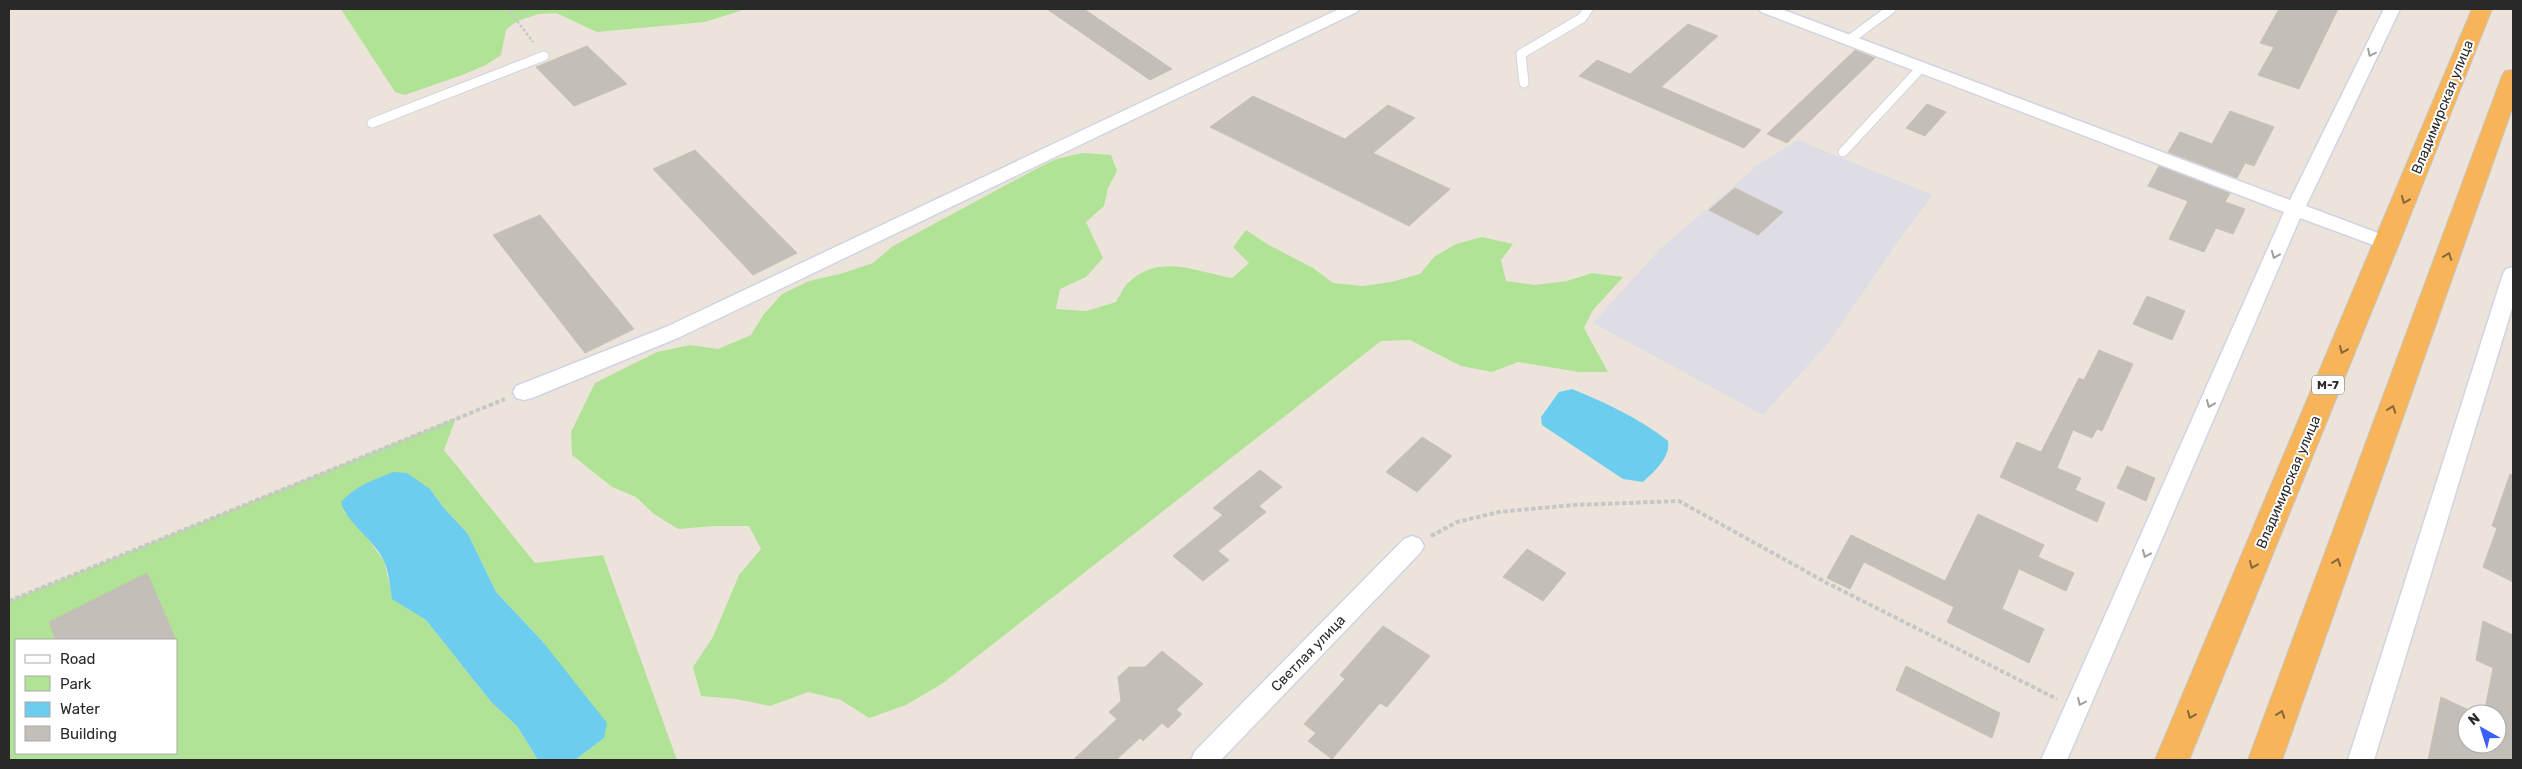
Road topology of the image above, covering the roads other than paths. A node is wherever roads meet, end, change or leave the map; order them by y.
1 (1351, 9) edge
2 (1588, 9) edge
3 (1767, 9) edge
4 (1891, 9) edge
5 (2392, 9) edge
6 (2482, 9) edge
7 (1850, 40) junction
8 (544, 56) road end
9 (1921, 68) junction
10 (2513, 76) edge
11 (1524, 83) dead end
12 (372, 123) dead end
13 (1843, 152) dead end
14 (2294, 210) junction
15 (2387, 244) junction
16 (2513, 274) edge
17 (524, 392) road end
18 (1412, 546) road end
19 (1204, 760) edge
20 (2054, 760) edge
21 (2172, 760) edge
22 (2265, 760) edge
23 (2361, 760) edge

1 - 17 street
2 - 11 lane
3 - 7 street
4 - 7 lane
5 -> 14 street
6 -> 15 highway, Владимирская улица / М-7
7 - 9 street
8 - 12 lane
9 - 13 lane
9 - 14 street
22 -> 10 highway
14 - 15 street
14 -> 20 street
15 -> 21 highway, Владимирская улица / М-7
16 - 23 street
18 - 19 street, Светлая улица

